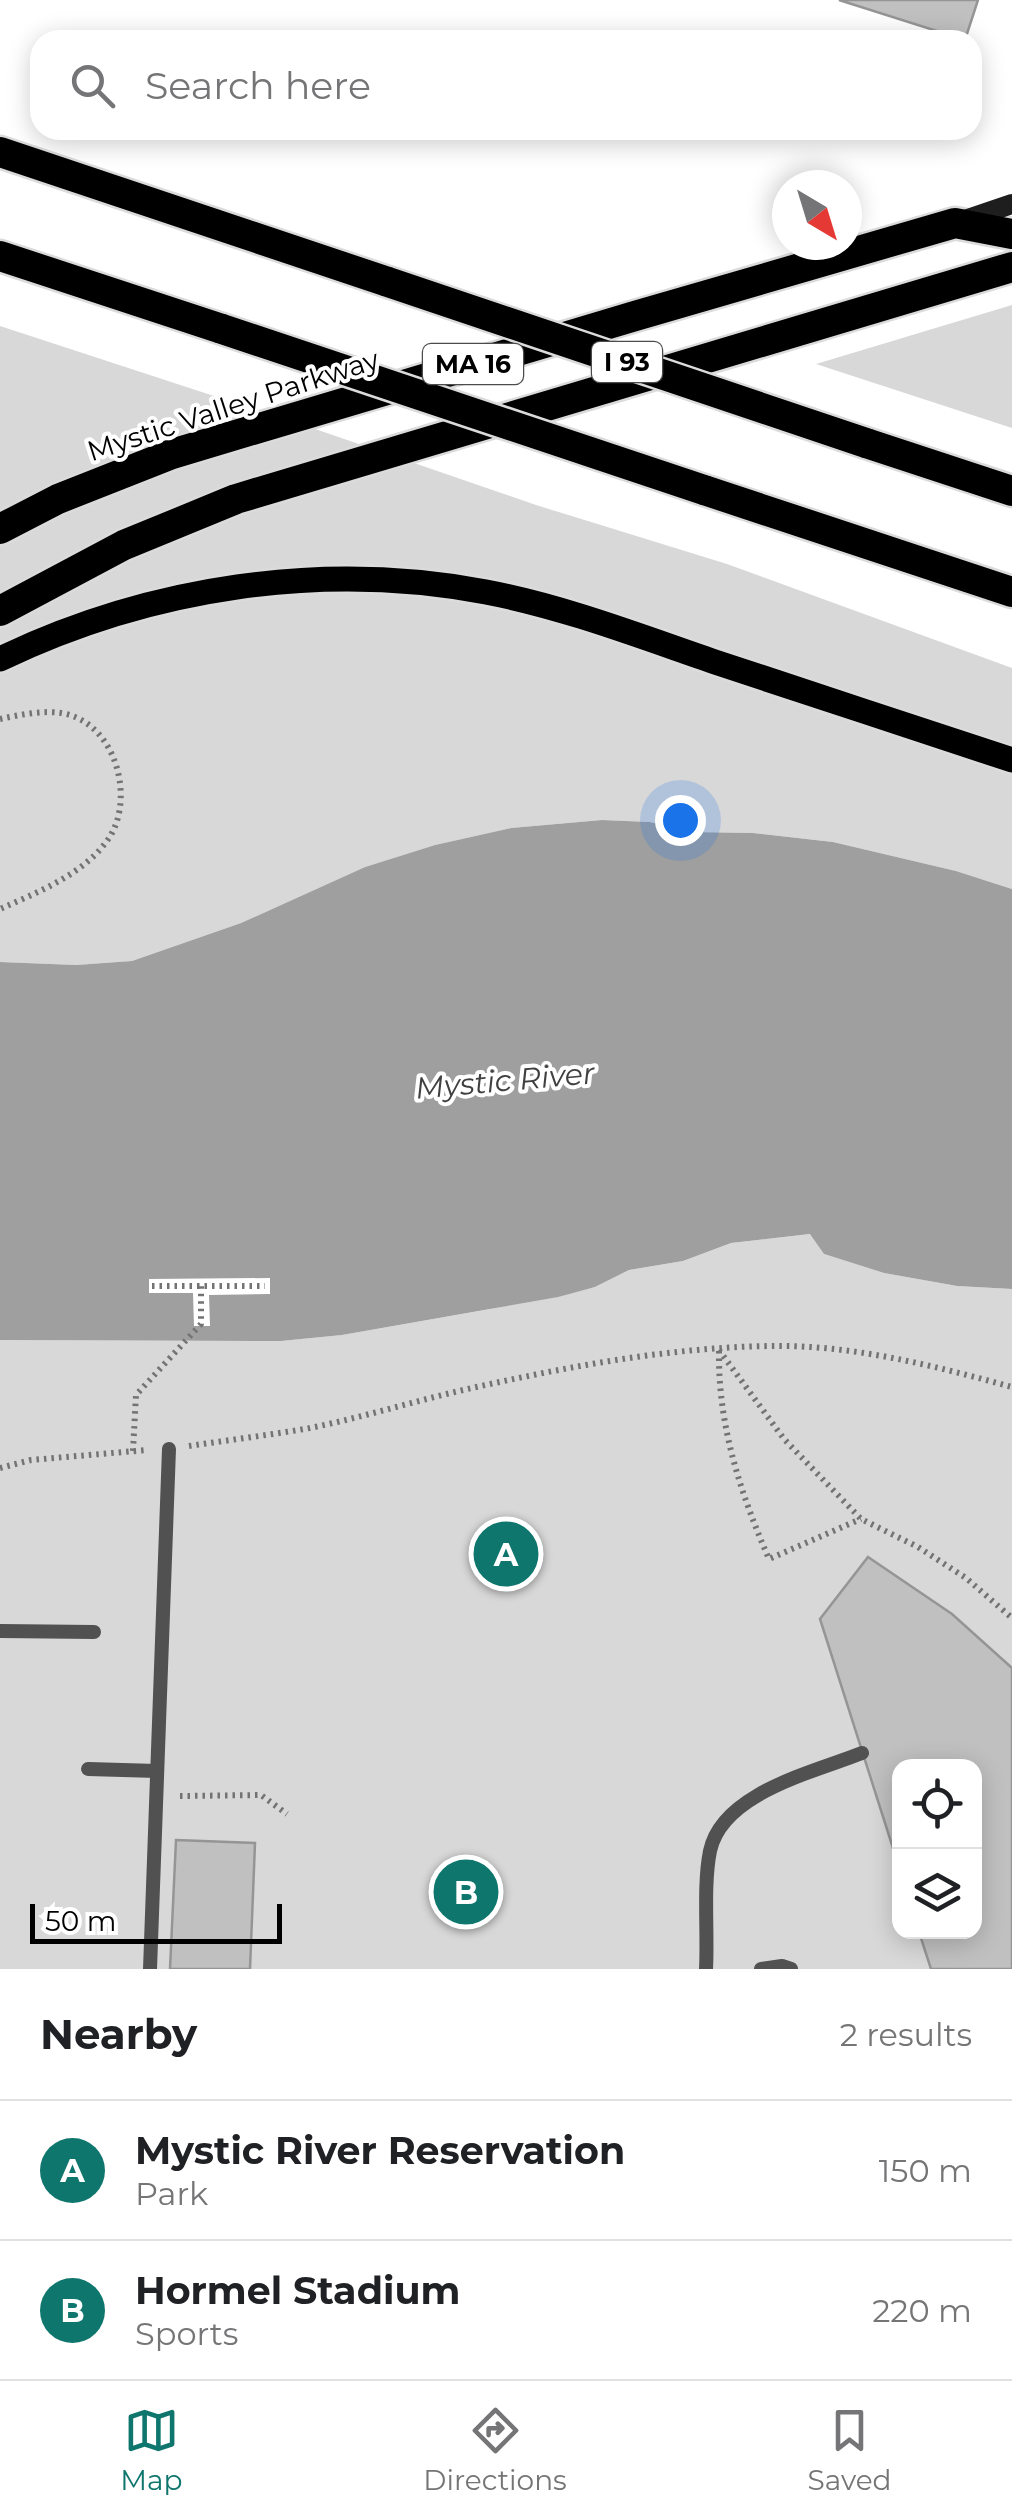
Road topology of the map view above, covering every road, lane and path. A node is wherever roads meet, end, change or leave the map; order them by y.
1 (0, 152) edge
2 (1012, 204) edge
3 (955, 223) junction
4 (1012, 234) edge
5 (0, 256) edge
6 (1012, 267) edge
7 (1012, 491) edge
8 (0, 529) edge
9 (1012, 592) edge
10 (0, 611) edge
11 (0, 658) edge
12 (0, 719) edge
13 (1012, 760) edge
14 (0, 909) edge
15 (152, 1286) dead end
16 (201, 1286) junction
17 (265, 1286) dead end
18 (719, 1350) junction
19 (1012, 1388) edge
20 (169, 1450) junction
21 (133, 1451) junction
22 (0, 1468) edge
23 (861, 1519) junction
24 (1012, 1618) edge
25 (0, 1632) edge
26 (94, 1632) dead end
27 (862, 1753) dead end
28 (88, 1769) dead end
29 (158, 1771) junction
30 (156, 1796) junction
31 (287, 1814) dead end
32 (150, 1969) edge
33 (706, 1969) edge
34 (760, 1969) edge
35 (791, 1969) edge

1 - 7 highway, I 93, bridge
2 - 3 main road
3 - 4 highway, Mystic Valley Parkway / MA 16
3 - 8 highway, Mystic Valley Parkway / MA 16
5 - 9 highway, bridge
6 - 10 highway
11 - 13 main road
12 - 14 path
15 - 16 path
16 - 17 path
16 - 21 path
18 - 19 path
18 - 20 path
18 - 23 path
18 - 23 path
20 - 21 path
20 - 29 lane
21 - 22 path
23 - 24 path
25 - 26 lane
27 - 33 lane
28 - 29 lane
29 - 30 lane
30 - 31 path
30 - 32 lane
34 - 35 lane

